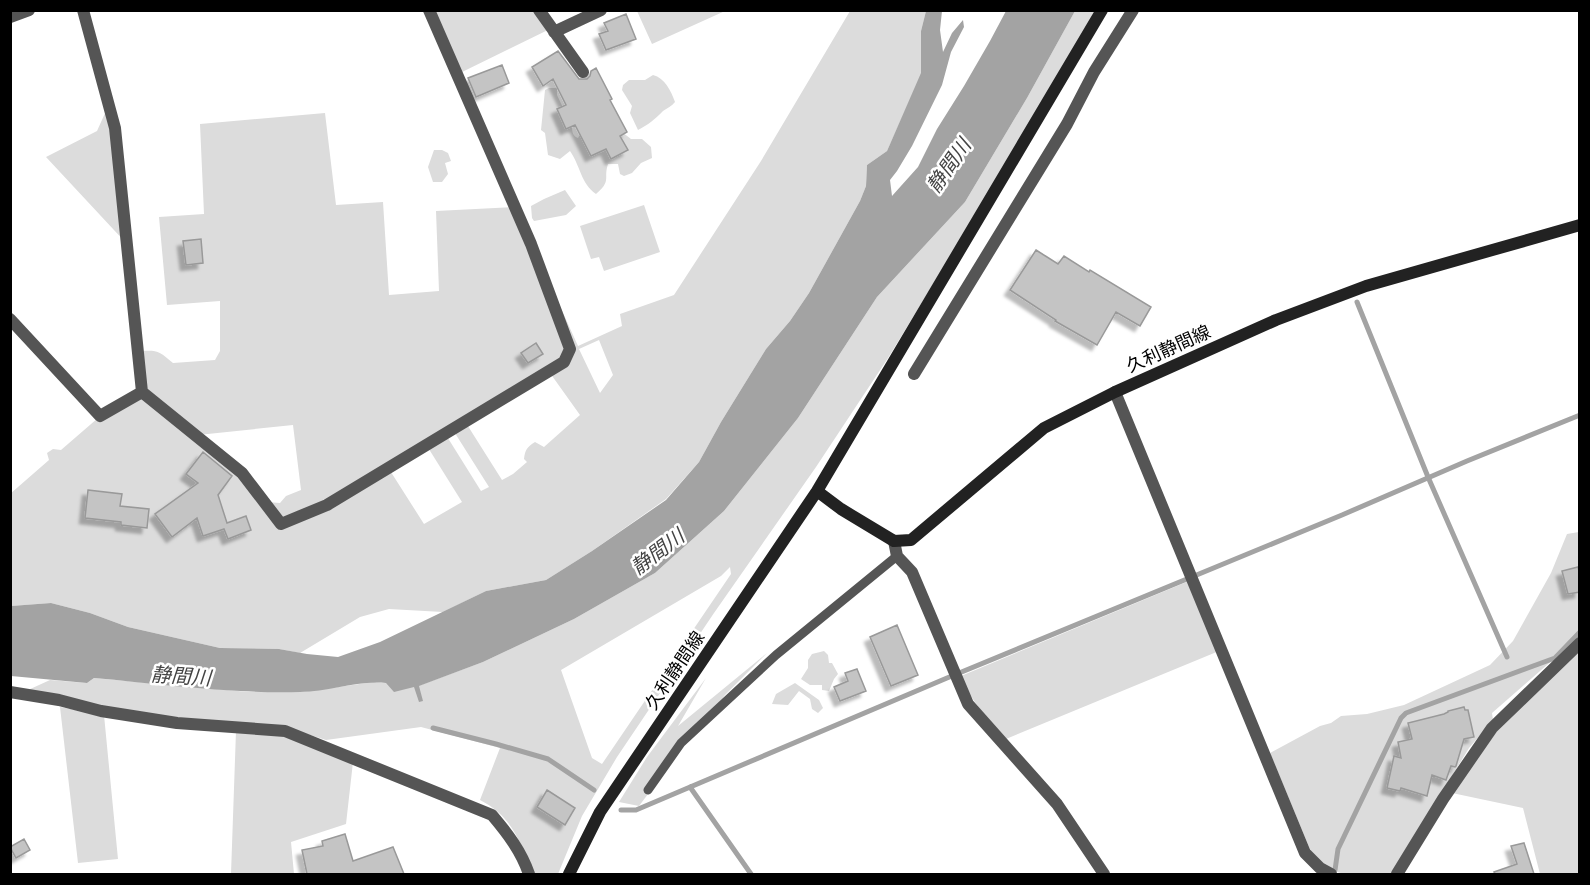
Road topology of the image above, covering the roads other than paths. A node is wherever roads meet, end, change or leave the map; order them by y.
1 (29, 10) edge
2 (82, 10) edge
3 (429, 10) edge
4 (539, 10) edge
5 (601, 10) edge
6 (1102, 10) edge
7 (1133, 10) edge
8 (10, 17) edge
9 (554, 32) junction
10 (583, 72) dead end
11 (1580, 225) edge
12 (10, 320) edge
13 (914, 374) dead end
14 (142, 392) junction
15 (1115, 392) junction
16 (817, 491) junction
17 (894, 541) junction
18 (897, 556) junction
19 (1580, 643) edge
20 (10, 692) edge
21 (648, 790) dead end
22 (529, 874) edge
23 (569, 874) edge
24 (1104, 874) edge
25 (1331, 874) edge
26 (1397, 874) edge

1 - 8 street
2 - 14 street
3 - 14 street
4 - 9 street
5 - 9 street
6 - 16 main road, 久利静間線
7 - 13 street
9 - 10 street
11 - 15 main road, 久利静間線
12 - 14 street
15 - 17 main road, 久利静間線
15 - 25 street
16 - 17 main road
16 - 23 main road, 久利静間線
17 - 18 street
18 - 21 lane
18 - 24 street
19 - 26 street
20 - 22 street

